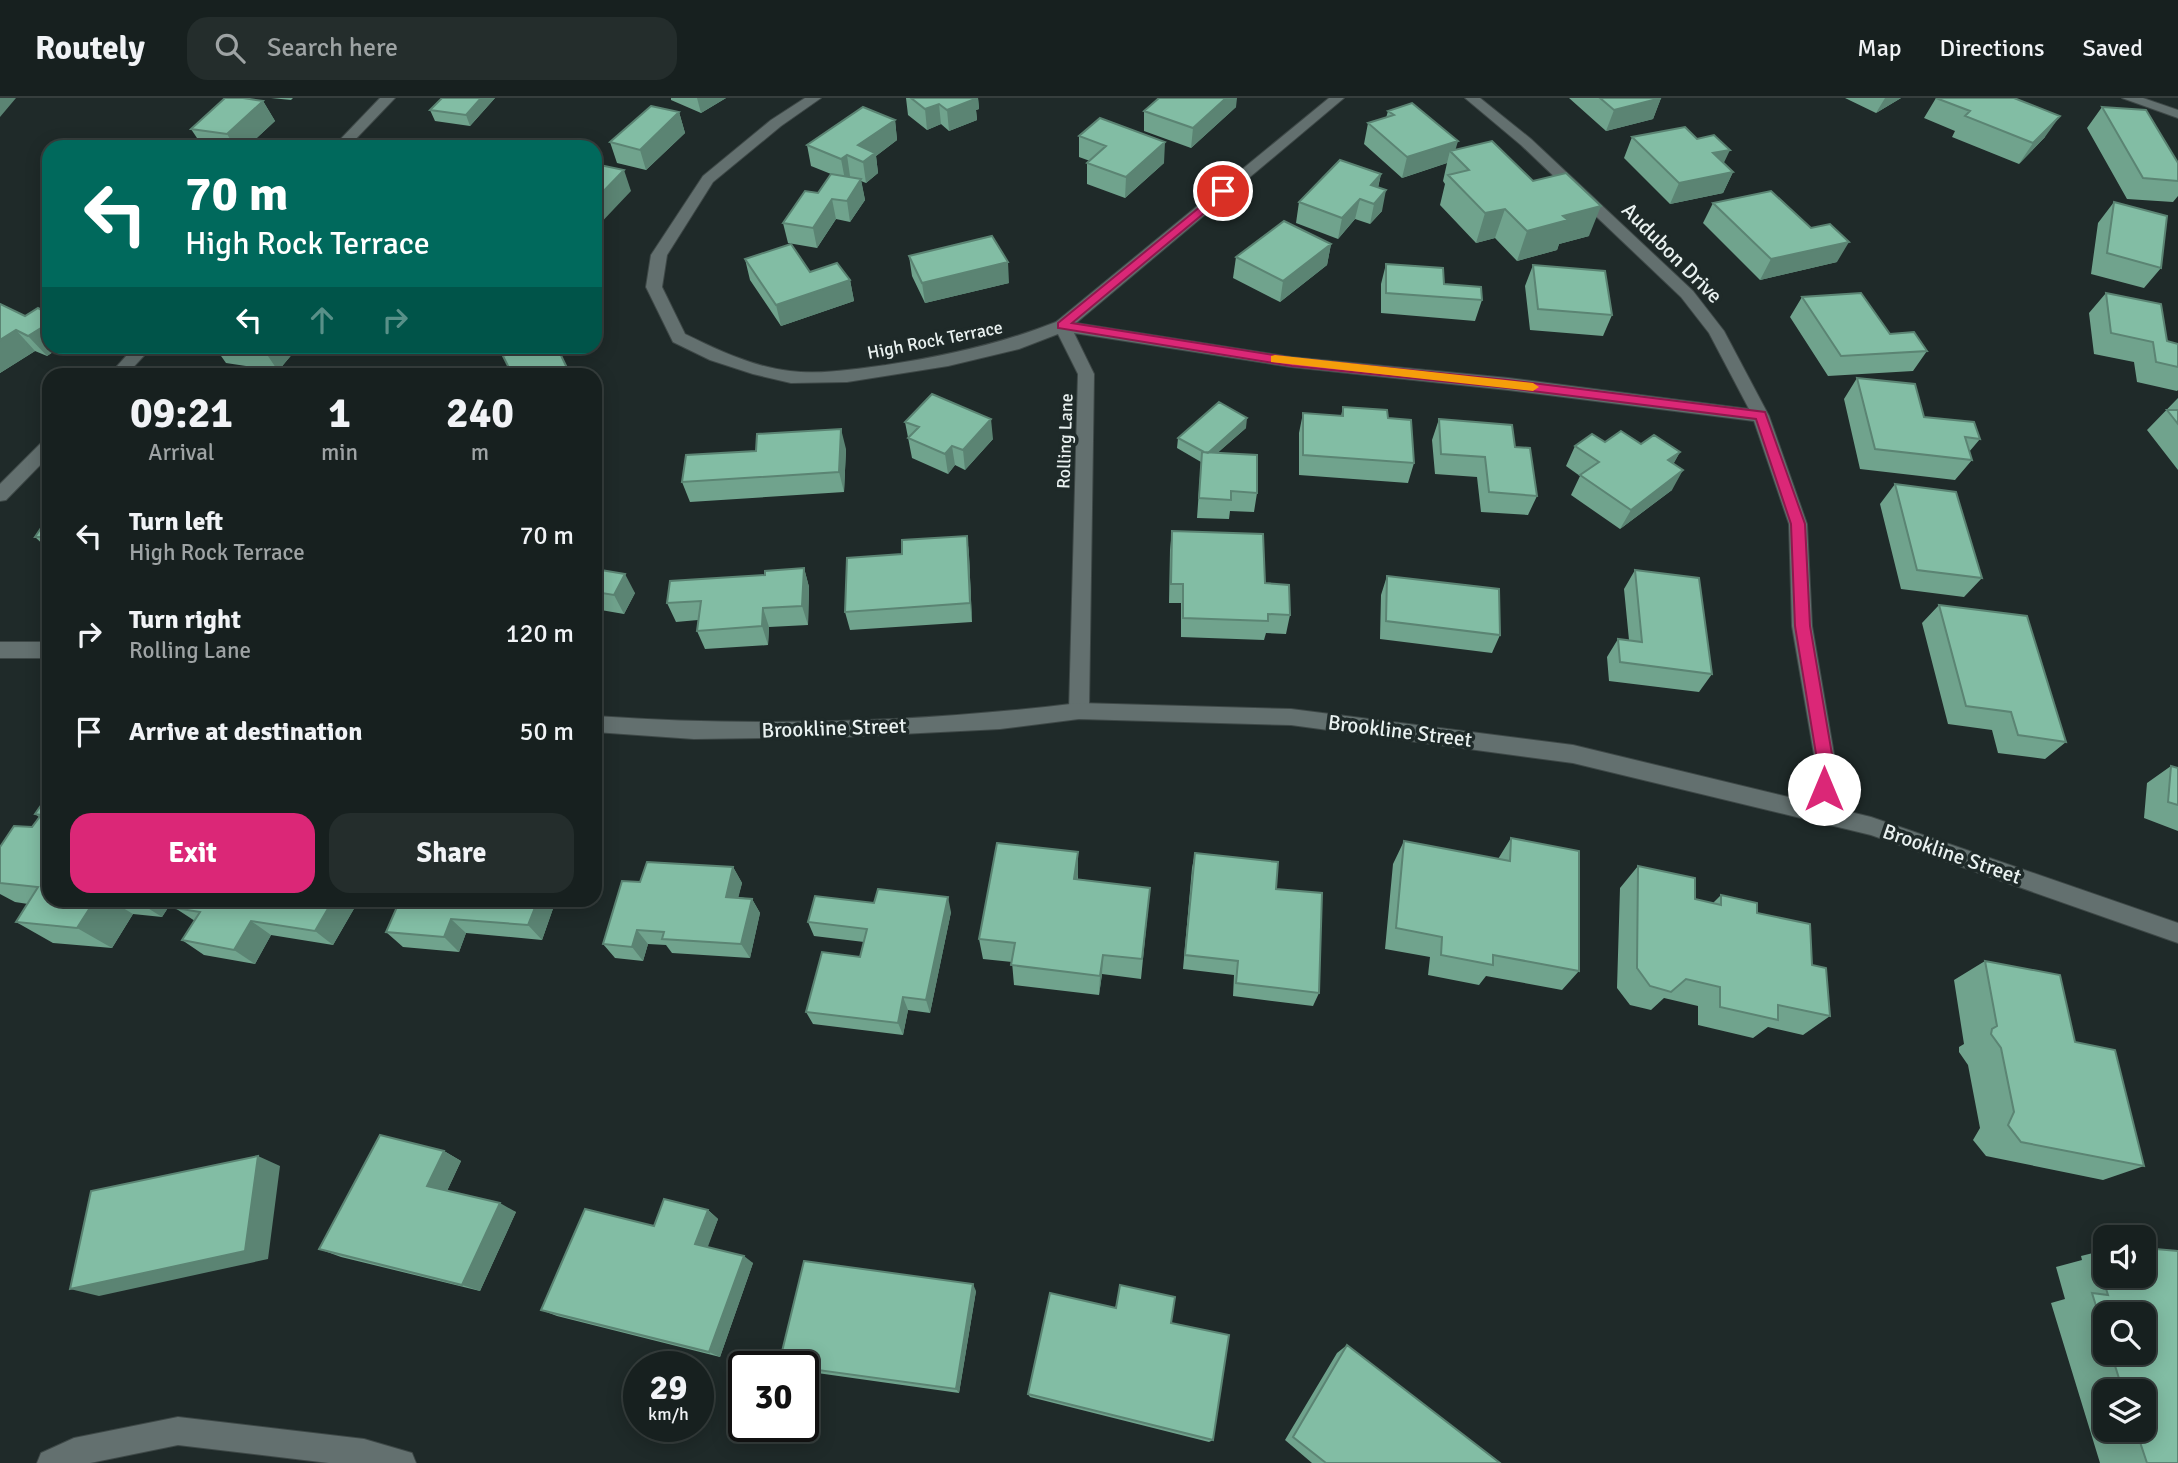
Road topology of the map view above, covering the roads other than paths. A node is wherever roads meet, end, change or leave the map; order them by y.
1 (388, 98) edge
2 (814, 98) edge
3 (1337, 98) edge
4 (1472, 98) edge
5 (2129, 98) edge
6 (2178, 114) edge
7 (347, 140) edge
8 (1062, 326) junction
9 (137, 354) edge
10 (124, 368) edge
11 (1761, 415) junction
12 (42, 452) edge
13 (0, 495) edge
14 (0, 650) edge
15 (42, 650) edge
16 (1079, 711) junction
17 (602, 724) edge
18 (1822, 812) junction
19 (2178, 933) edge
20 (51, 1463) edge
21 (402, 1463) edge

1 - 7 street
2 - 8 street, High Rock Terrace
3 - 8 street
4 - 11 street, Audubon Drive
5 - 6 street
8 - 11 street
8 - 16 street, Rolling Lane
9 - 10 street
11 - 18 street, Audubon Drive
12 - 13 street
14 - 15 street
16 - 17 street, Brookline Street
16 - 18 street, Brookline Street
18 - 19 street, Brookline Street
20 - 21 street

